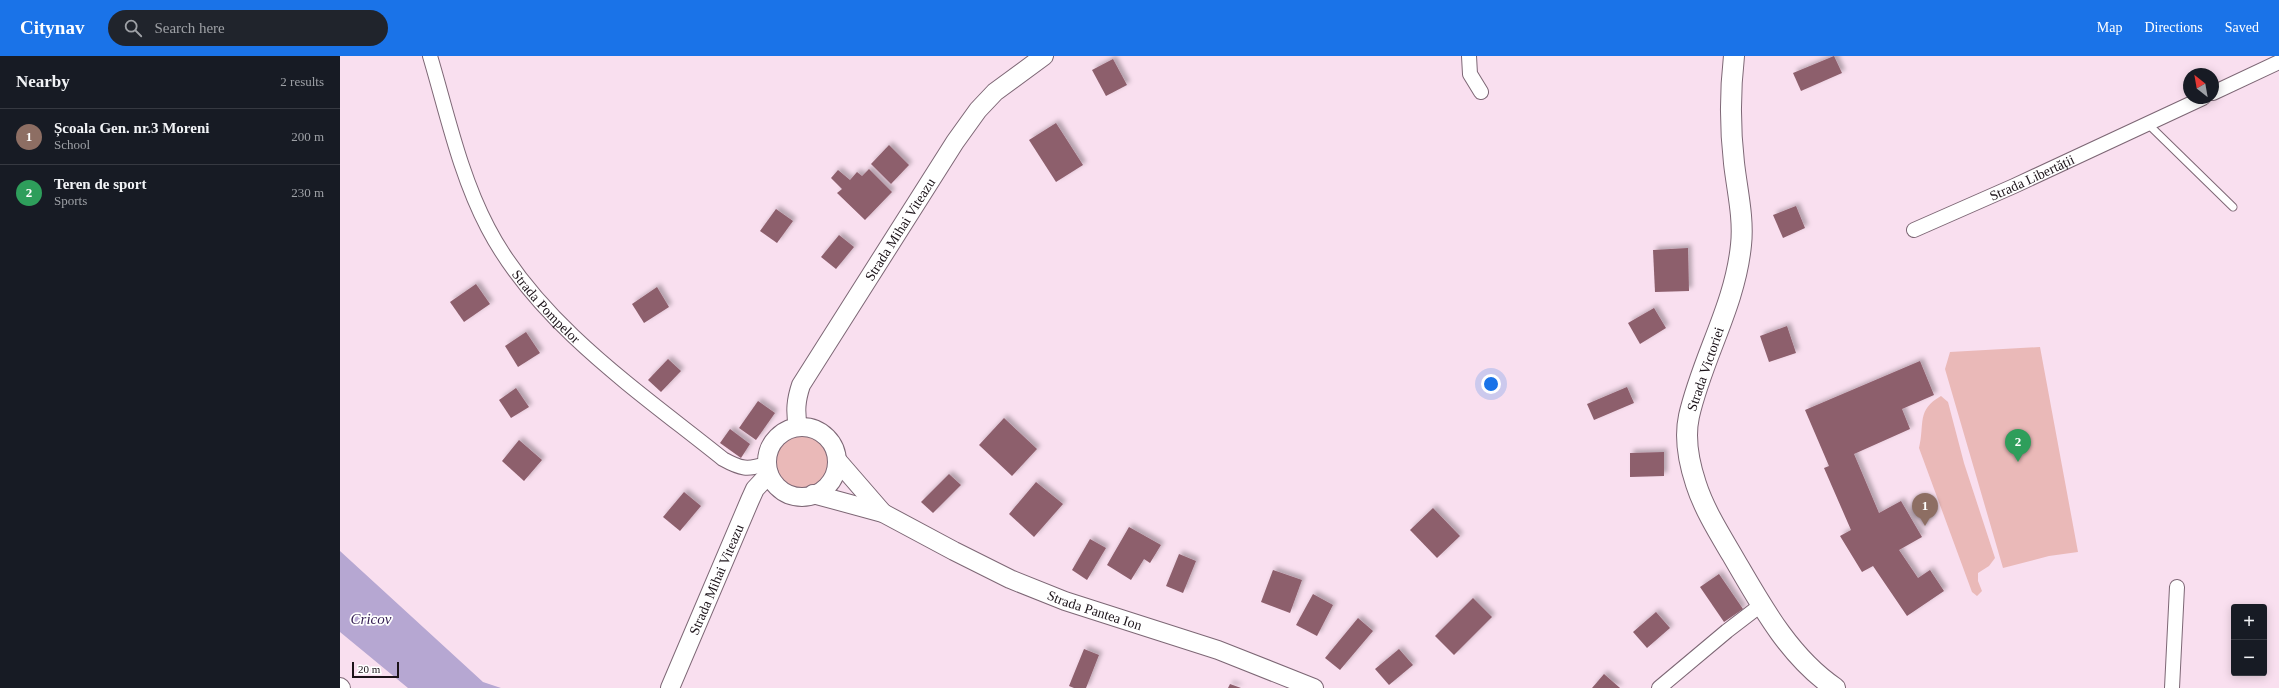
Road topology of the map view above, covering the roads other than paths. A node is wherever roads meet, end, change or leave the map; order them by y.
1 (430, 56) edge
2 (1044, 56) edge
3 (1469, 56) edge
4 (1734, 56) edge
5 (2279, 62) edge
6 (2219, 90) edge
7 (1481, 92) dead end
8 (2190, 104) edge
9 (2148, 124) junction
10 (2234, 207) dead end
11 (1914, 230) dead end
12 (798, 427) junction
13 (837, 460) junction
14 (768, 469) junction
15 (814, 494) junction
16 (883, 513) junction
17 (2176, 587) dead end
18 (1761, 605) junction
19 (670, 688) edge
20 (1314, 688) edge
21 (1659, 688) edge
22 (1835, 688) edge
23 (2172, 688) edge

1 - 14 street, Strada Pompelor
2 - 12 street, Strada Mihai Viteazu
3 - 7 street
4 - 18 main road, Strada Victoriei
5 - 6 street
8 - 9 street, Strada Libertății
9 - 10 lane
9 - 11 street, Strada Libertății
12 - 13 street
12 - 14 street
13 - 15 street
13 - 16 street, Strada Pantea Ion
14 - 15 street
14 - 19 street, Strada Mihai Viteazu
15 - 16 street, Strada Pantea Ion
16 - 20 street, Strada Pantea Ion
17 - 23 street
18 - 21 street
18 - 22 main road, Strada Victoriei

